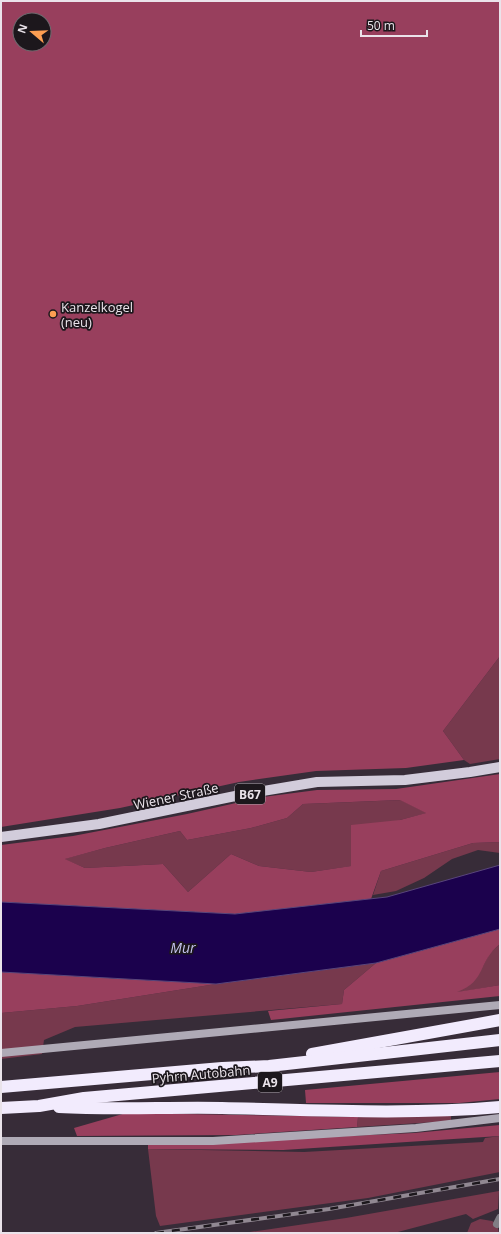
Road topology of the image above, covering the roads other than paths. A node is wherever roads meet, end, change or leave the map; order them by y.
1 (500, 767) edge
2 (1, 837) edge
3 (500, 1005) edge
4 (500, 1020) edge
5 (500, 1040) edge
6 (1, 1053) edge
7 (500, 1061) edge
8 (222, 1068) junction
9 (1, 1087) edge
10 (40, 1106) junction
11 (500, 1107) edge
12 (1, 1108) edge
13 (500, 1118) edge
14 (1, 1141) edge

1 - 2 main road, Wiener Straße / B67
3 - 6 main road
4 - 8 highway
5 - 8 highway, Pyhrn Autobahn / A9
7 - 10 highway, Pyhrn Autobahn / A9
8 - 9 highway, Pyhrn Autobahn / A9
10 - 11 highway
10 - 12 highway, Pyhrn Autobahn / A9
13 - 14 main road

